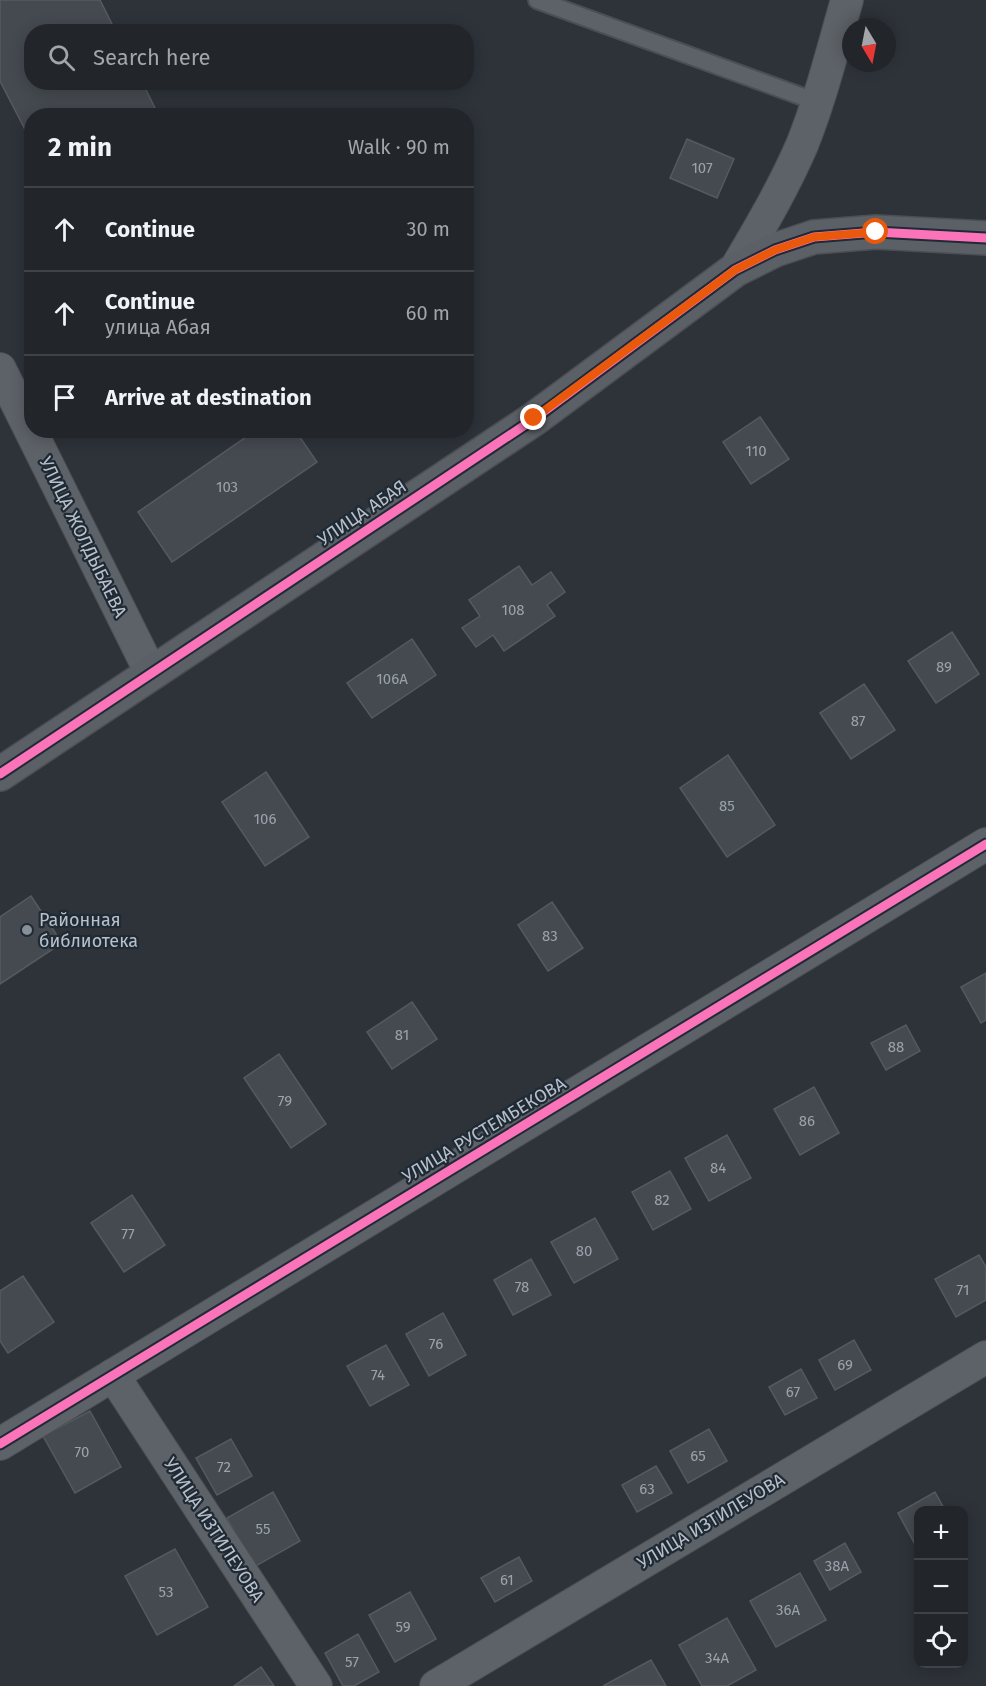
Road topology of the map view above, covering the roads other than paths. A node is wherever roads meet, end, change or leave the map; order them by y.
1 (537, 0) edge
2 (847, 0) edge
3 (817, 102) junction
4 (986, 238) edge
5 (735, 270) junction
6 (0, 369) edge
7 (24, 417) edge
8 (34, 438) edge
9 (151, 673) junction
10 (0, 774) edge
11 (986, 844) edge
12 (986, 1357) edge
13 (113, 1375) junction
14 (0, 1444) edge
15 (316, 1686) edge
16 (436, 1686) edge

1 - 3 lane
2 - 3 street
3 - 5 street
4 - 5 street, УЛИЦА АБАЯ
5 - 9 street, УЛИЦА АБАЯ
6 - 7 street, УЛИЦА ЖОЛДЫБАЕВА
8 - 9 street, УЛИЦА ЖОЛДЫБАЕВА
9 - 10 street, УЛИЦА АБАЯ
11 - 13 street, УЛИЦА РУСТЕМБЕКОВА
12 - 16 street, УЛИЦА ИЗТИЛЕУОВА
13 - 14 street, УЛИЦА РУСТЕМБЕКОВА
13 - 15 street, УЛИЦА ИЗТИЛЕУОВА

